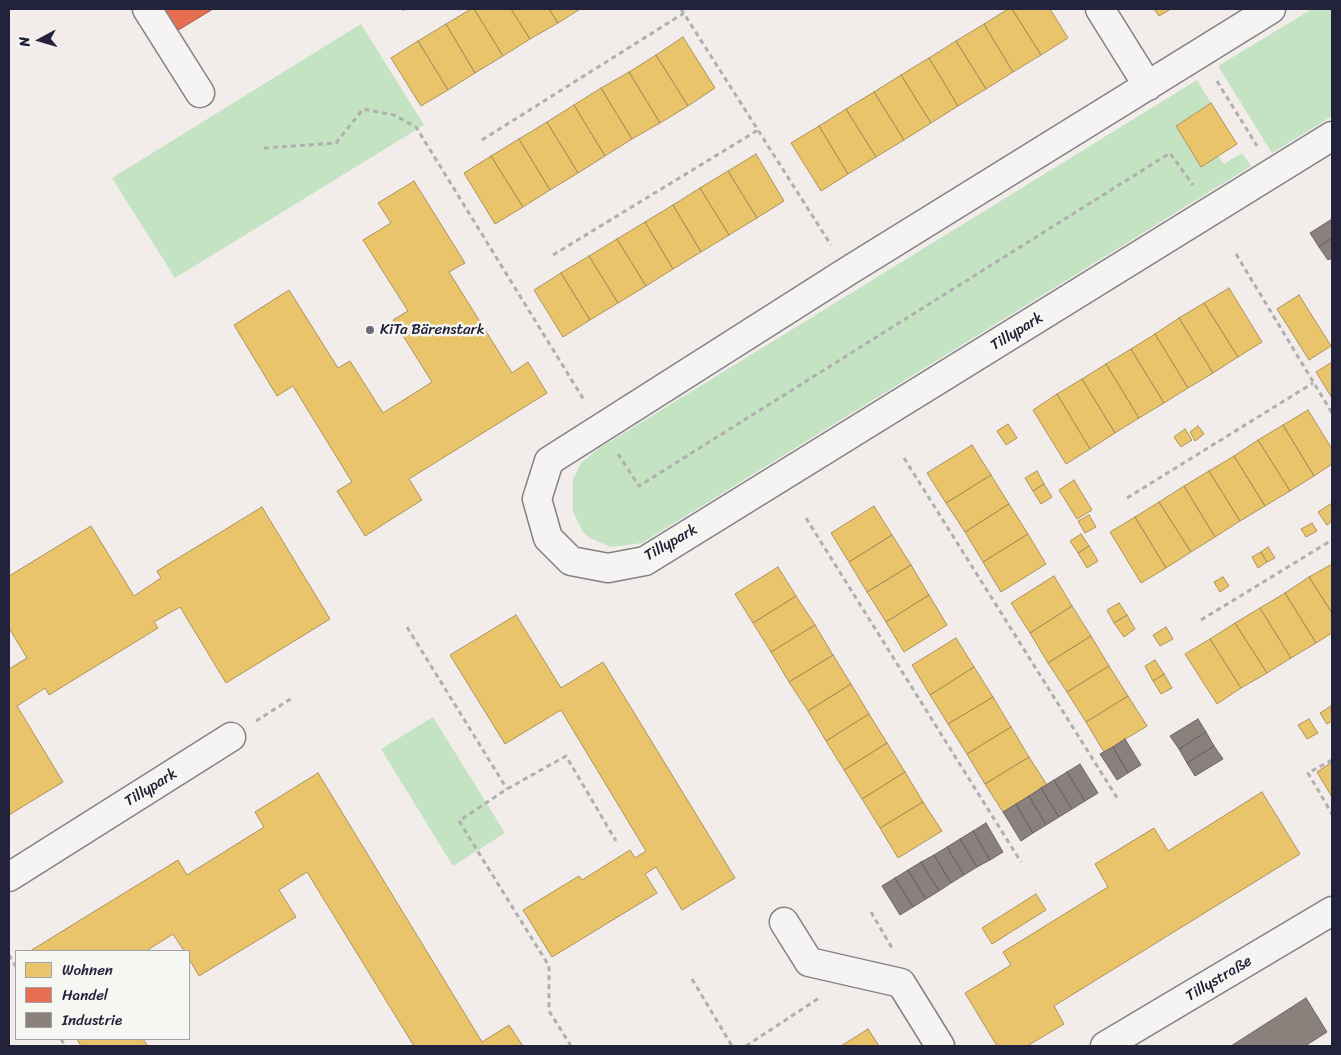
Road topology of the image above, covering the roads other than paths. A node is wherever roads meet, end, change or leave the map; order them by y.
1 (147, 9) edge
2 (1100, 9) edge
3 (1271, 9) edge
4 (1148, 86) junction
5 (200, 93) dead end
6 (1332, 136) edge
7 (230, 737) road end
8 (9, 877) edge
9 (1332, 911) edge
10 (784, 922) dead end
11 (940, 1046) edge
12 (1105, 1046) edge

1 - 5 street
2 - 4 street
3 - 4 street, Tillypark
4 - 6 street, Tillypark
7 - 8 street, Tillypark
9 - 12 street, Tillystraße
10 - 11 street

